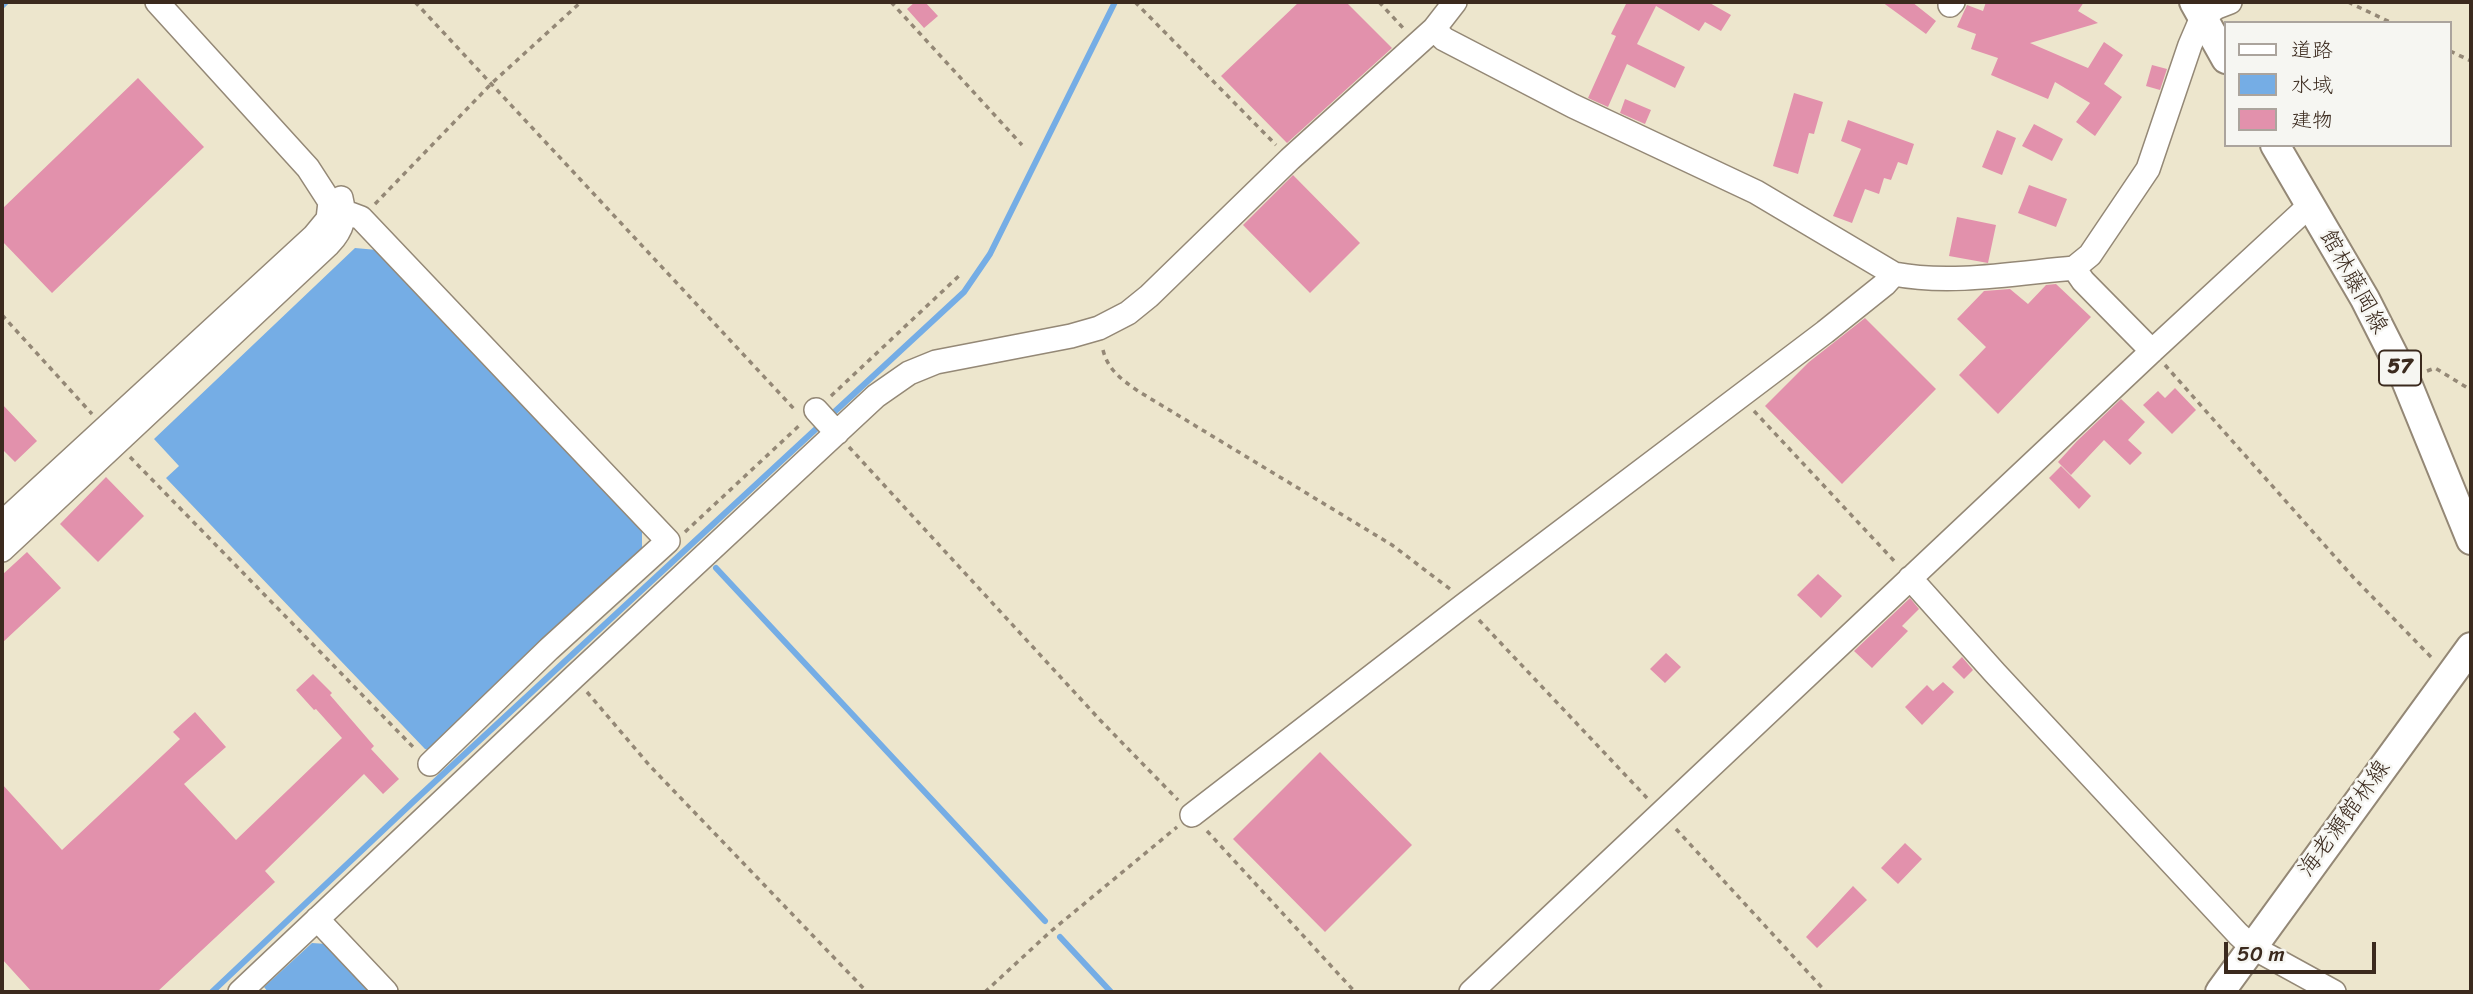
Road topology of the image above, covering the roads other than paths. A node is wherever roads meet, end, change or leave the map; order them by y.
1 (157, 2) edge
2 (1455, 2) edge
3 (2230, 2) edge
4 (2198, 9) edge
5 (1426, 36) junction
6 (2224, 55) edge
7 (2276, 147) edge
8 (308, 167) junction
9 (2309, 206) junction
10 (353, 215) junction
11 (2074, 268) junction
12 (1894, 274) junction
13 (2152, 351) junction
14 (2, 523) edge
15 (2471, 540) edge
16 (2, 550) edge
17 (1910, 578) junction
18 (2471, 647) edge
19 (561, 663) junction
20 (429, 764) road end
21 (1192, 815) road end
22 (317, 919) junction
23 (2252, 947) junction
24 (240, 992) edge
25 (386, 992) edge
26 (1471, 992) edge
27 (2220, 992) edge
28 (2334, 992) edge

1 - 8 street
2 - 5 street
3 - 4 street
4 - 6 main road
4 - 11 street
5 - 12 street
5 - 19 street
7 - 9 main road, 館林藤岡線 / 57
8 - 10 street
8 - 14 street
9 - 13 street
9 - 15 main road, 館林藤岡線 / 57
10 - 16 street
10 - 19 street
11 - 12 street
11 - 13 street
12 - 21 street
13 - 17 street
17 - 23 street
17 - 26 street
18 - 23 main road, 海老瀬館林線
19 - 20 street
19 - 22 street
22 - 24 street
22 - 25 street
23 - 27 main road, 海老瀬館林線
23 - 28 street

